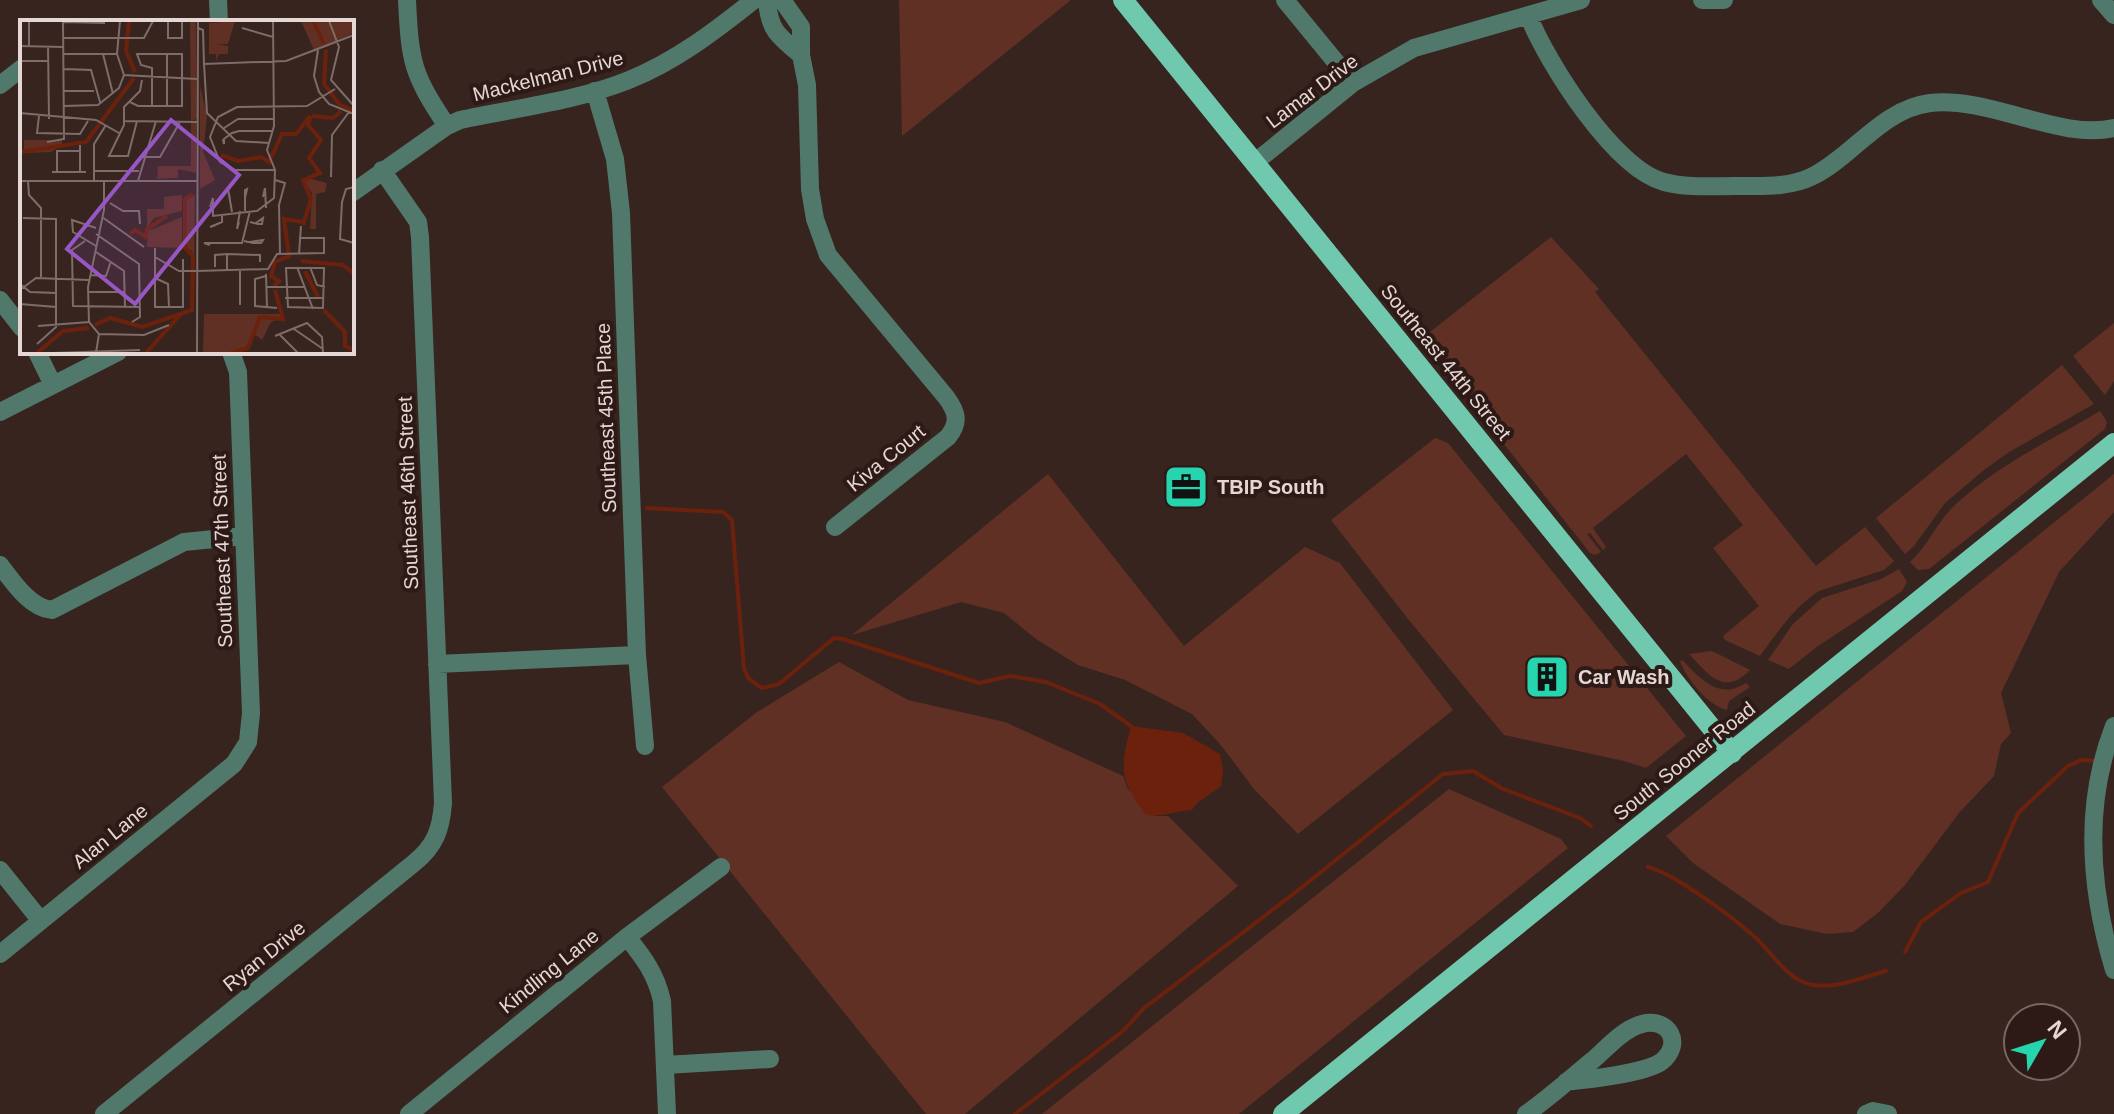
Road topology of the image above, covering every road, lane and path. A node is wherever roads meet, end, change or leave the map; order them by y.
1 (218, 0) edge
2 (407, 0) edge
3 (754, 0) edge
4 (767, 0) edge
5 (782, 0) edge
6 (1123, 0) edge
7 (1285, 0) edge
8 (1581, 0) edge
9 (1702, 0) edge
10 (1724, 0) edge
11 (2101, 0) edge
12 (2114, 15) edge
13 (794, 17) junction
14 (1529, 17) junction
15 (219, 20) edge
16 (776, 31) junction
17 (801, 55) junction
18 (20, 70) edge
19 (1353, 83) junction
20 (0, 85) edge
21 (595, 91) junction
22 (447, 126) junction
23 (2114, 128) edge
24 (1254, 163) junction
25 (382, 170) junction
26 (354, 191) edge
27 (0, 300) edge
28 (20, 325) edge
29 (38, 354) edge
30 (114, 354) edge
31 (232, 354) edge
32 (53, 385) junction
33 (0, 412) edge
34 (2114, 443) edge
35 (835, 527) dead end
36 (244, 536) junction
37 (0, 565) edge
38 (637, 655) junction
39 (437, 664) junction
40 (2114, 726) edge
41 (645, 746) dead end
42 (245, 749) joint
43 (1732, 753) junction
44 (442, 825) joint
45 (721, 867) dead end
46 (0, 870) edge
47 (41, 921) junction
48 (627, 937) junction
49 (0, 954) edge
50 (2114, 970) edge
51 (770, 1059) dead end
52 (665, 1065) junction
53 (1566, 1082) junction
54 (415, 1112) edge
55 (104, 1114) edge
56 (667, 1114) edge
57 (1283, 1114) edge
58 (1526, 1114) edge
59 (1866, 1114) edge
60 (1888, 1114) edge

1 - 15 street
2 - 22 street
3 - 21 street, Mackelman Drive
4 - 16 street
5 - 13 street
6 - 24 main road, Southeast 44th Street
7 - 19 street
8 - 14 street, Lamar Drive
9 - 10 street
11 - 12 street
13 - 16 street
13 - 17 street
14 - 19 street, Lamar Drive
14 - 23 street
16 - 17 street
17 - 35 street, Kiva Court
18 - 20 street
19 - 24 street, Lamar Drive
21 - 22 street, Mackelman Drive
21 - 38 street, Southeast 45th Place
22 - 25 street, Mackelman Drive
24 - 43 main road, Southeast 44th Street
25 - 26 street, Mackelman Drive
25 - 39 street, Southeast 46th Street
27 - 28 street
29 - 32 street
30 - 32 street
31 - 36 street, Southeast 47th Street
32 - 33 street
34 - 43 main road, South Sooner Road
36 - 37 street
36 - 42 street, Southeast 47th Street
38 - 39 street
38 - 41 street, Southeast 45th Place
39 - 44 street, Southeast 46th Street
40 - 50 street
42 - 47 street, Alan Lane
43 - 57 main road, South Sooner Road
44 - 55 street, Ryan Drive
45 - 48 street, Kindling Lane
46 - 47 street
47 - 49 street, Alan Lane
48 - 52 street
48 - 54 street, Kindling Lane
51 - 52 street
52 - 56 street
53 - 53 street
53 - 58 street
59 - 60 street

